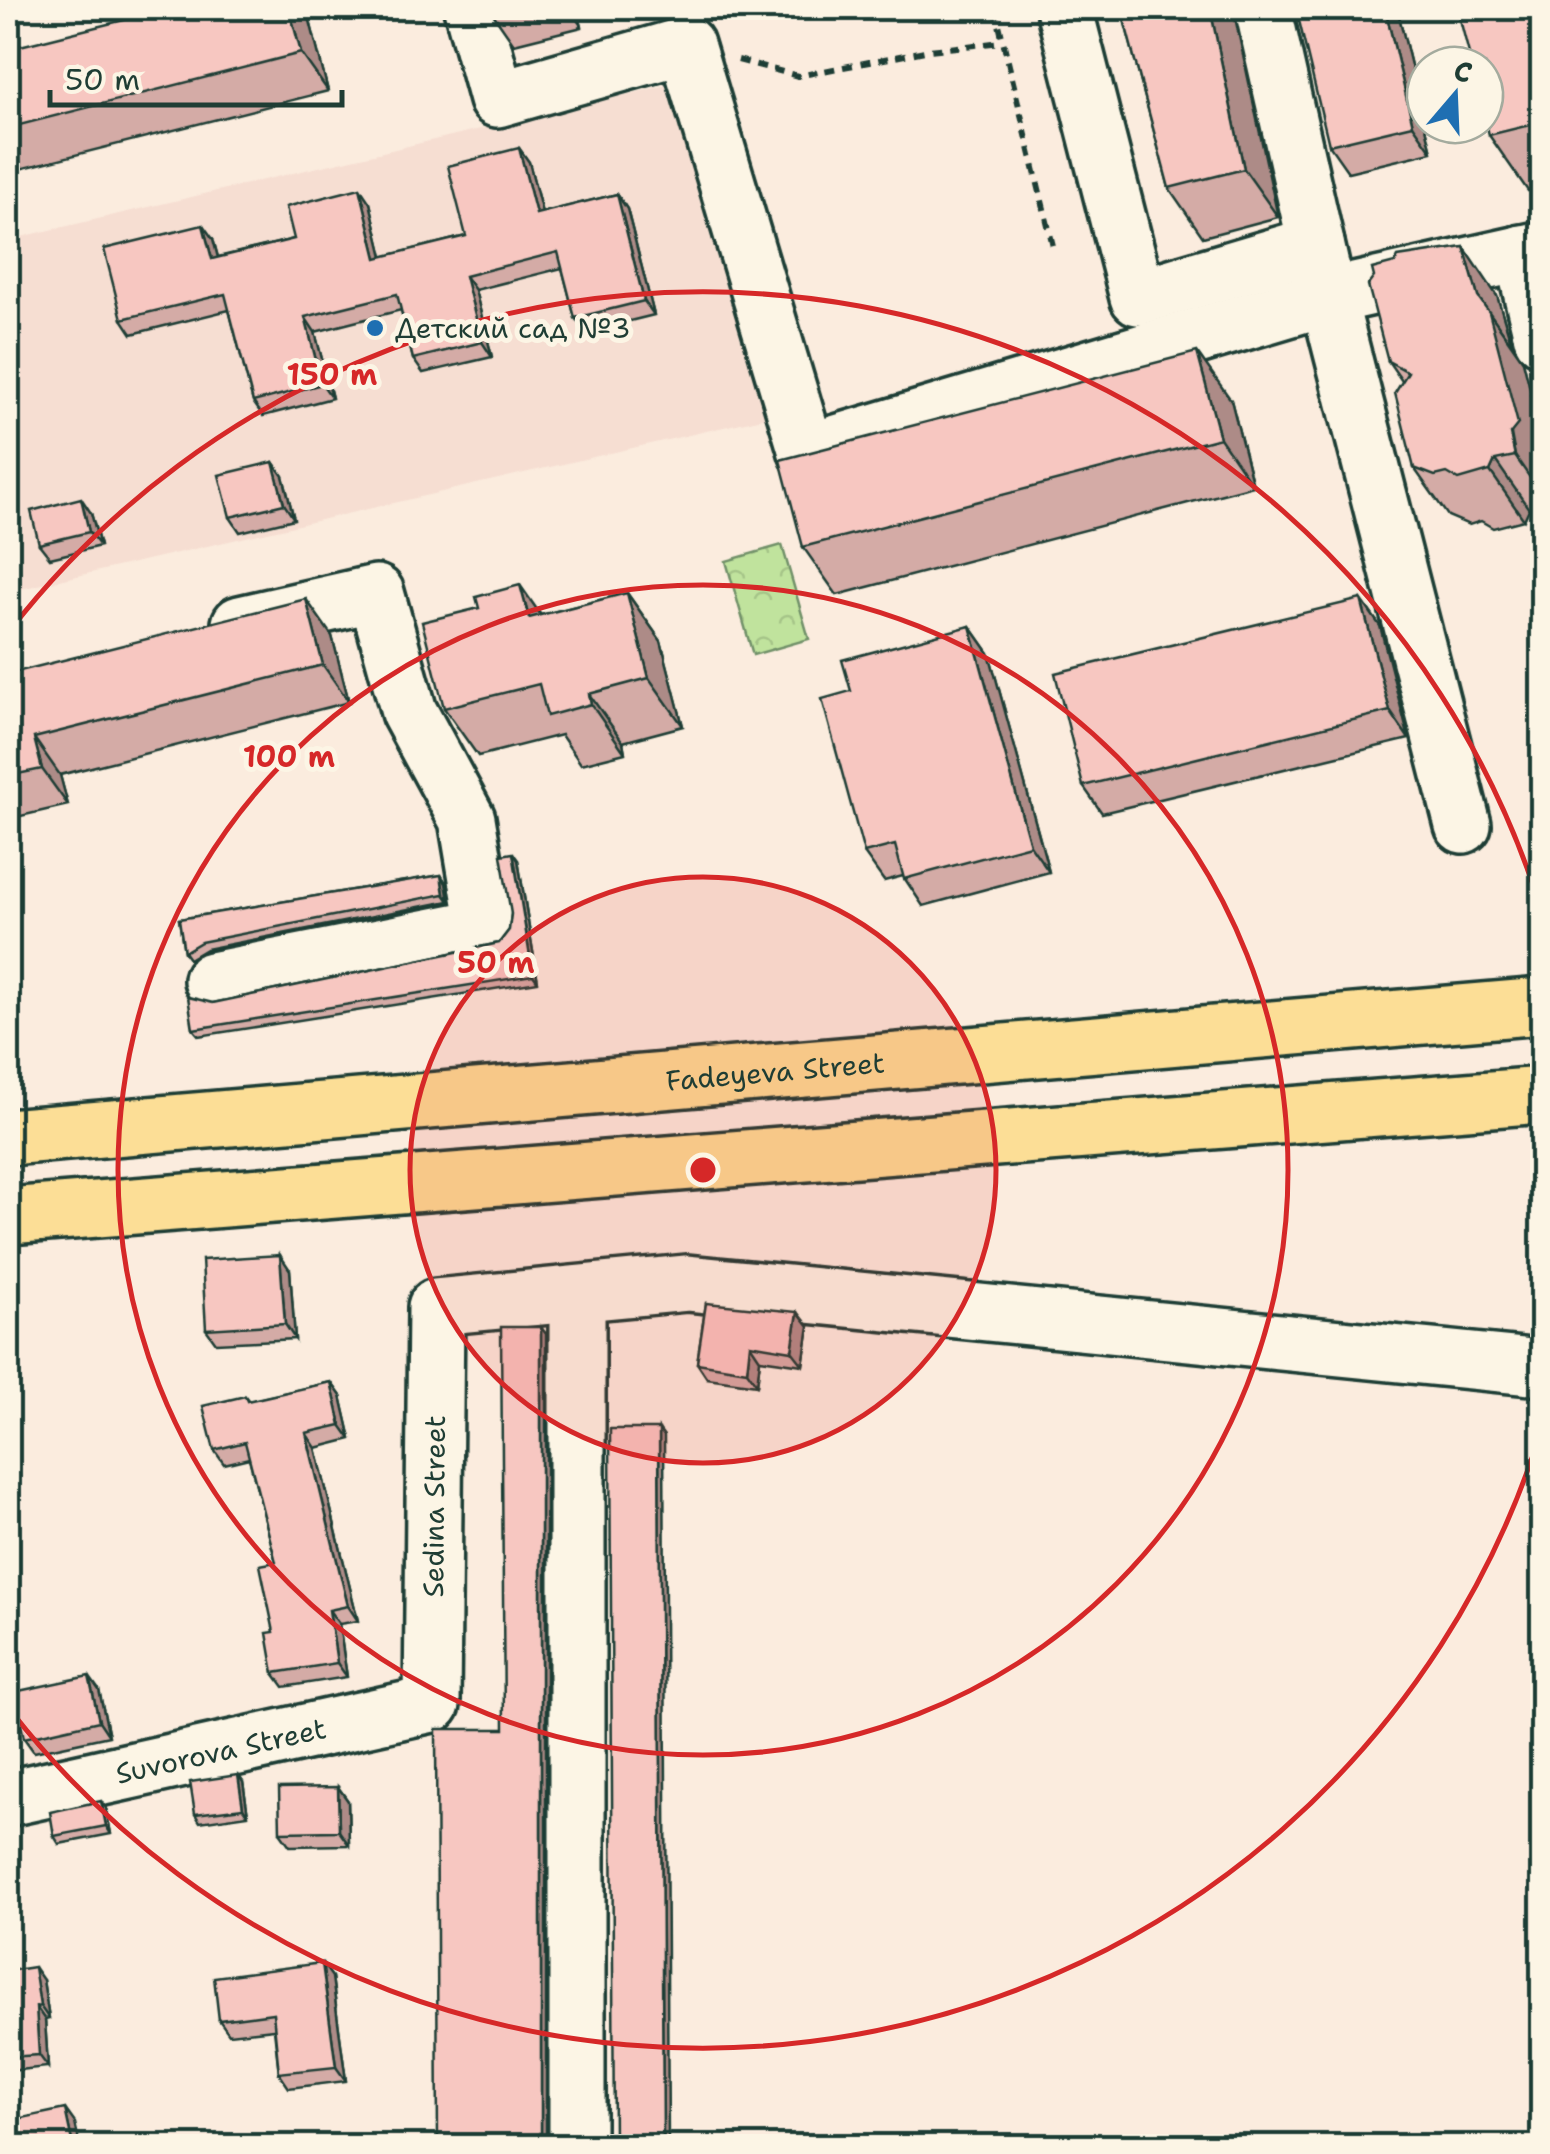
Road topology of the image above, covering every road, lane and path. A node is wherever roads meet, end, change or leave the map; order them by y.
1 (472, 8) edge
2 (995, 8) edge
3 (1064, 8) edge
4 (1263, 8) edge
5 (1002, 42) junction
6 (686, 45) junction
7 (1316, 244) junction
8 (1054, 250) dead end
9 (1532, 251) edge
10 (1328, 296) junction
11 (1542, 338) edge
12 (182, 638) edge
13 (1463, 825) dead end
14 (212, 980) dead end
15 (1542, 1006) edge
16 (1542, 1095) edge
17 (76, 1129) junction
18 (8, 1137) edge
19 (91, 1208) junction
20 (8, 1216) edge
21 (576, 1294) junction
22 (1542, 1368) edge
23 (432, 1704) joint
24 (8, 1798) edge
25 (576, 2146) edge

1 - 6 street
2 - 5 path
3 - 7 street
4 - 7 street
5 - 6 path
5 - 8 path
6 - 10 street
7 - 10 street
9 - 10 street
9 - 11 street
10 - 13 street
12 - 14 street
15 - 17 main road, Fadeyeva Street
16 - 19 main road
17 - 18 main road, Fadeyeva Street
17 - 19 main road
19 - 20 main road
21 - 22 street
21 - 23 street, Sedina Street
21 - 25 street
23 - 24 street, Suvorova Street

